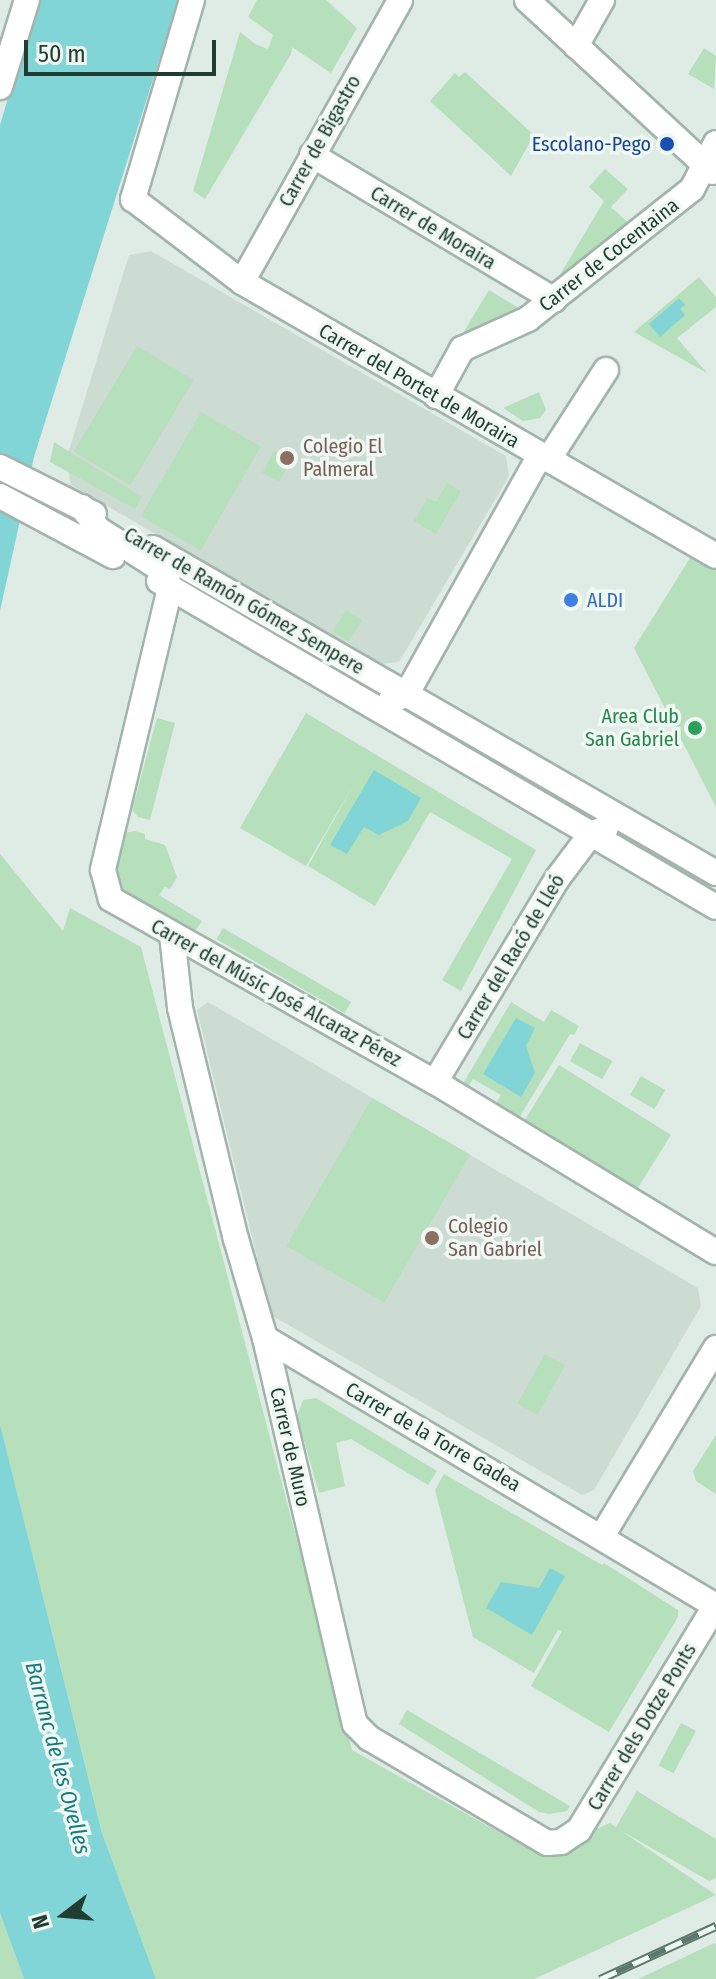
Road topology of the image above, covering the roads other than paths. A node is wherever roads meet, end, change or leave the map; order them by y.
1 (27, 0) edge
2 (192, 0) edge
3 (400, 0) edge
4 (527, 0) edge
5 (602, 0) edge
6 (576, 46) junction
7 (0, 87) edge
8 (716, 143) edge
9 (312, 155) junction
10 (709, 170) edge
11 (242, 282) junction
12 (554, 300) junction
13 (606, 370) dead end
14 (436, 396) junction
15 (544, 458) junction
16 (0, 467) edge
17 (0, 496) edge
18 (82, 507) junction
19 (716, 556) edge
20 (170, 588) junction
21 (406, 695) junction
22 (374, 707) junction
23 (626, 821) junction
24 (591, 834) junction
25 (716, 873) edge
26 (716, 907) edge
27 (172, 935) junction
28 (435, 1082) junction
29 (716, 1252) edge
30 (265, 1338) junction
31 (716, 1348) edge
32 (602, 1536) junction
33 (716, 1605) edge
34 (561, 1842) joint

1 - 7 street
2 - 11 street, Carrer del Portet de Moraira
3 - 9 street, Carrer de Bigastro
4 - 6 street
5 - 6 street
6 - 10 street
8 - 10 street, Carrer de Cocentaina
9 - 11 street, Carrer de Bigastro
9 - 12 street, Carrer de Moraira
10 - 12 street, Carrer de Cocentaina
11 - 14 street, Carrer del Portet de Moraira
12 - 14 street, Carrer de Cocentaina
13 - 15 street
14 - 15 street, Carrer del Portet de Moraira
15 - 19 street, Carrer del Portet de Moraira
15 - 21 street
16 - 18 street, Carrer de Ramón Gómez Sempere
17 - 20 street, Carrer de Ramón Gómez Sempere
18 - 20 street, Carrer de Ramón Gómez Sempere
18 - 21 street, Carrer de Ramón Gómez Sempere
20 - 22 street, Carrer de Ramón Gómez Sempere
20 - 27 street, Carrer del Músic José Alcaraz Pérez
21 - 22 street
21 - 23 street, Carrer de Ramón Gómez Sempere
22 - 24 street, Carrer de Ramón Gómez Sempere
23 - 24 street
23 - 25 street, Carrer de Ramón Gómez Sempere
24 - 26 street, Carrer de Ramón Gómez Sempere
24 - 28 street, Carrer del Racó de Lleó
27 - 28 street, Carrer del Músic José Alcaraz Pérez
27 - 30 street, Carrer de Muro
28 - 29 street, Carrer del Músic José Alcaraz Pérez
30 - 32 street, Carrer de la Torre Gadea
30 - 34 street, Carrer de Muro
31 - 32 street
32 - 33 street, Carrer de la Torre Gadea
33 - 34 street, Carrer dels Dotze Ponts

